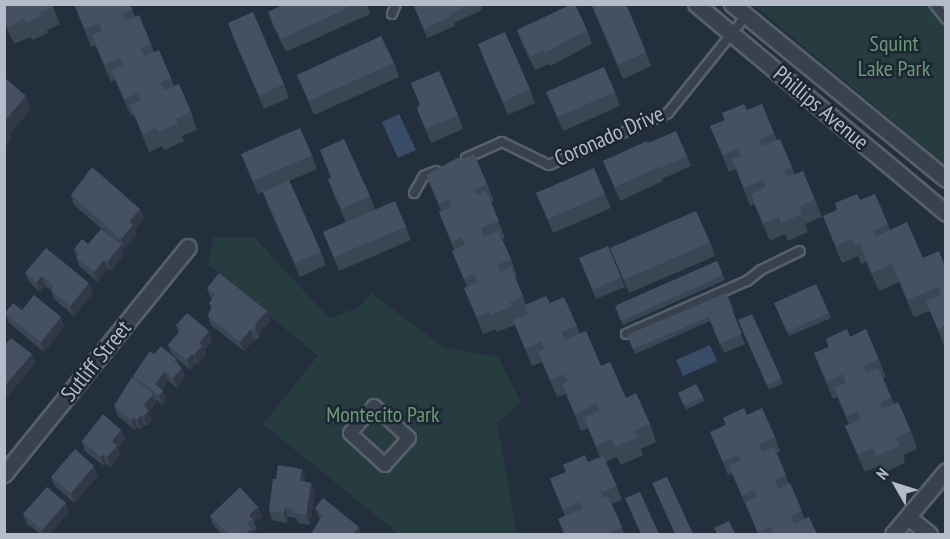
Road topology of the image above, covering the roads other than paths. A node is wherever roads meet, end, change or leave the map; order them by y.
1 (396, 4) edge
2 (696, 4) edge
3 (732, 4) edge
4 (934, 4) edge
5 (392, 14) dead end
6 (746, 16) junction
7 (945, 19) edge
8 (731, 34) junction
9 (462, 160) edge
10 (442, 168) edge
11 (945, 178) edge
12 (414, 193) dead end
13 (945, 213) edge
14 (188, 247) dead end
15 (800, 251) dead end
16 (626, 334) edge
17 (350, 433) joint
18 (945, 471) edge
19 (4, 474) edge
20 (908, 518) junction
21 (893, 534) edge
22 (929, 534) edge

1 - 5 lane
2 - 8 street, Phillips Avenue
3 - 6 street, Phillips Avenue
4 - 7 lane
6 - 8 lane, Coronado Drive
6 - 11 street, Phillips Avenue
8 - 9 lane, Coronado Drive
8 - 13 street, Phillips Avenue
10 - 12 lane
14 - 19 street, Sutliff Street
15 - 16 lane
17 - 17 street
18 - 20 street
20 - 21 street
20 - 22 street

